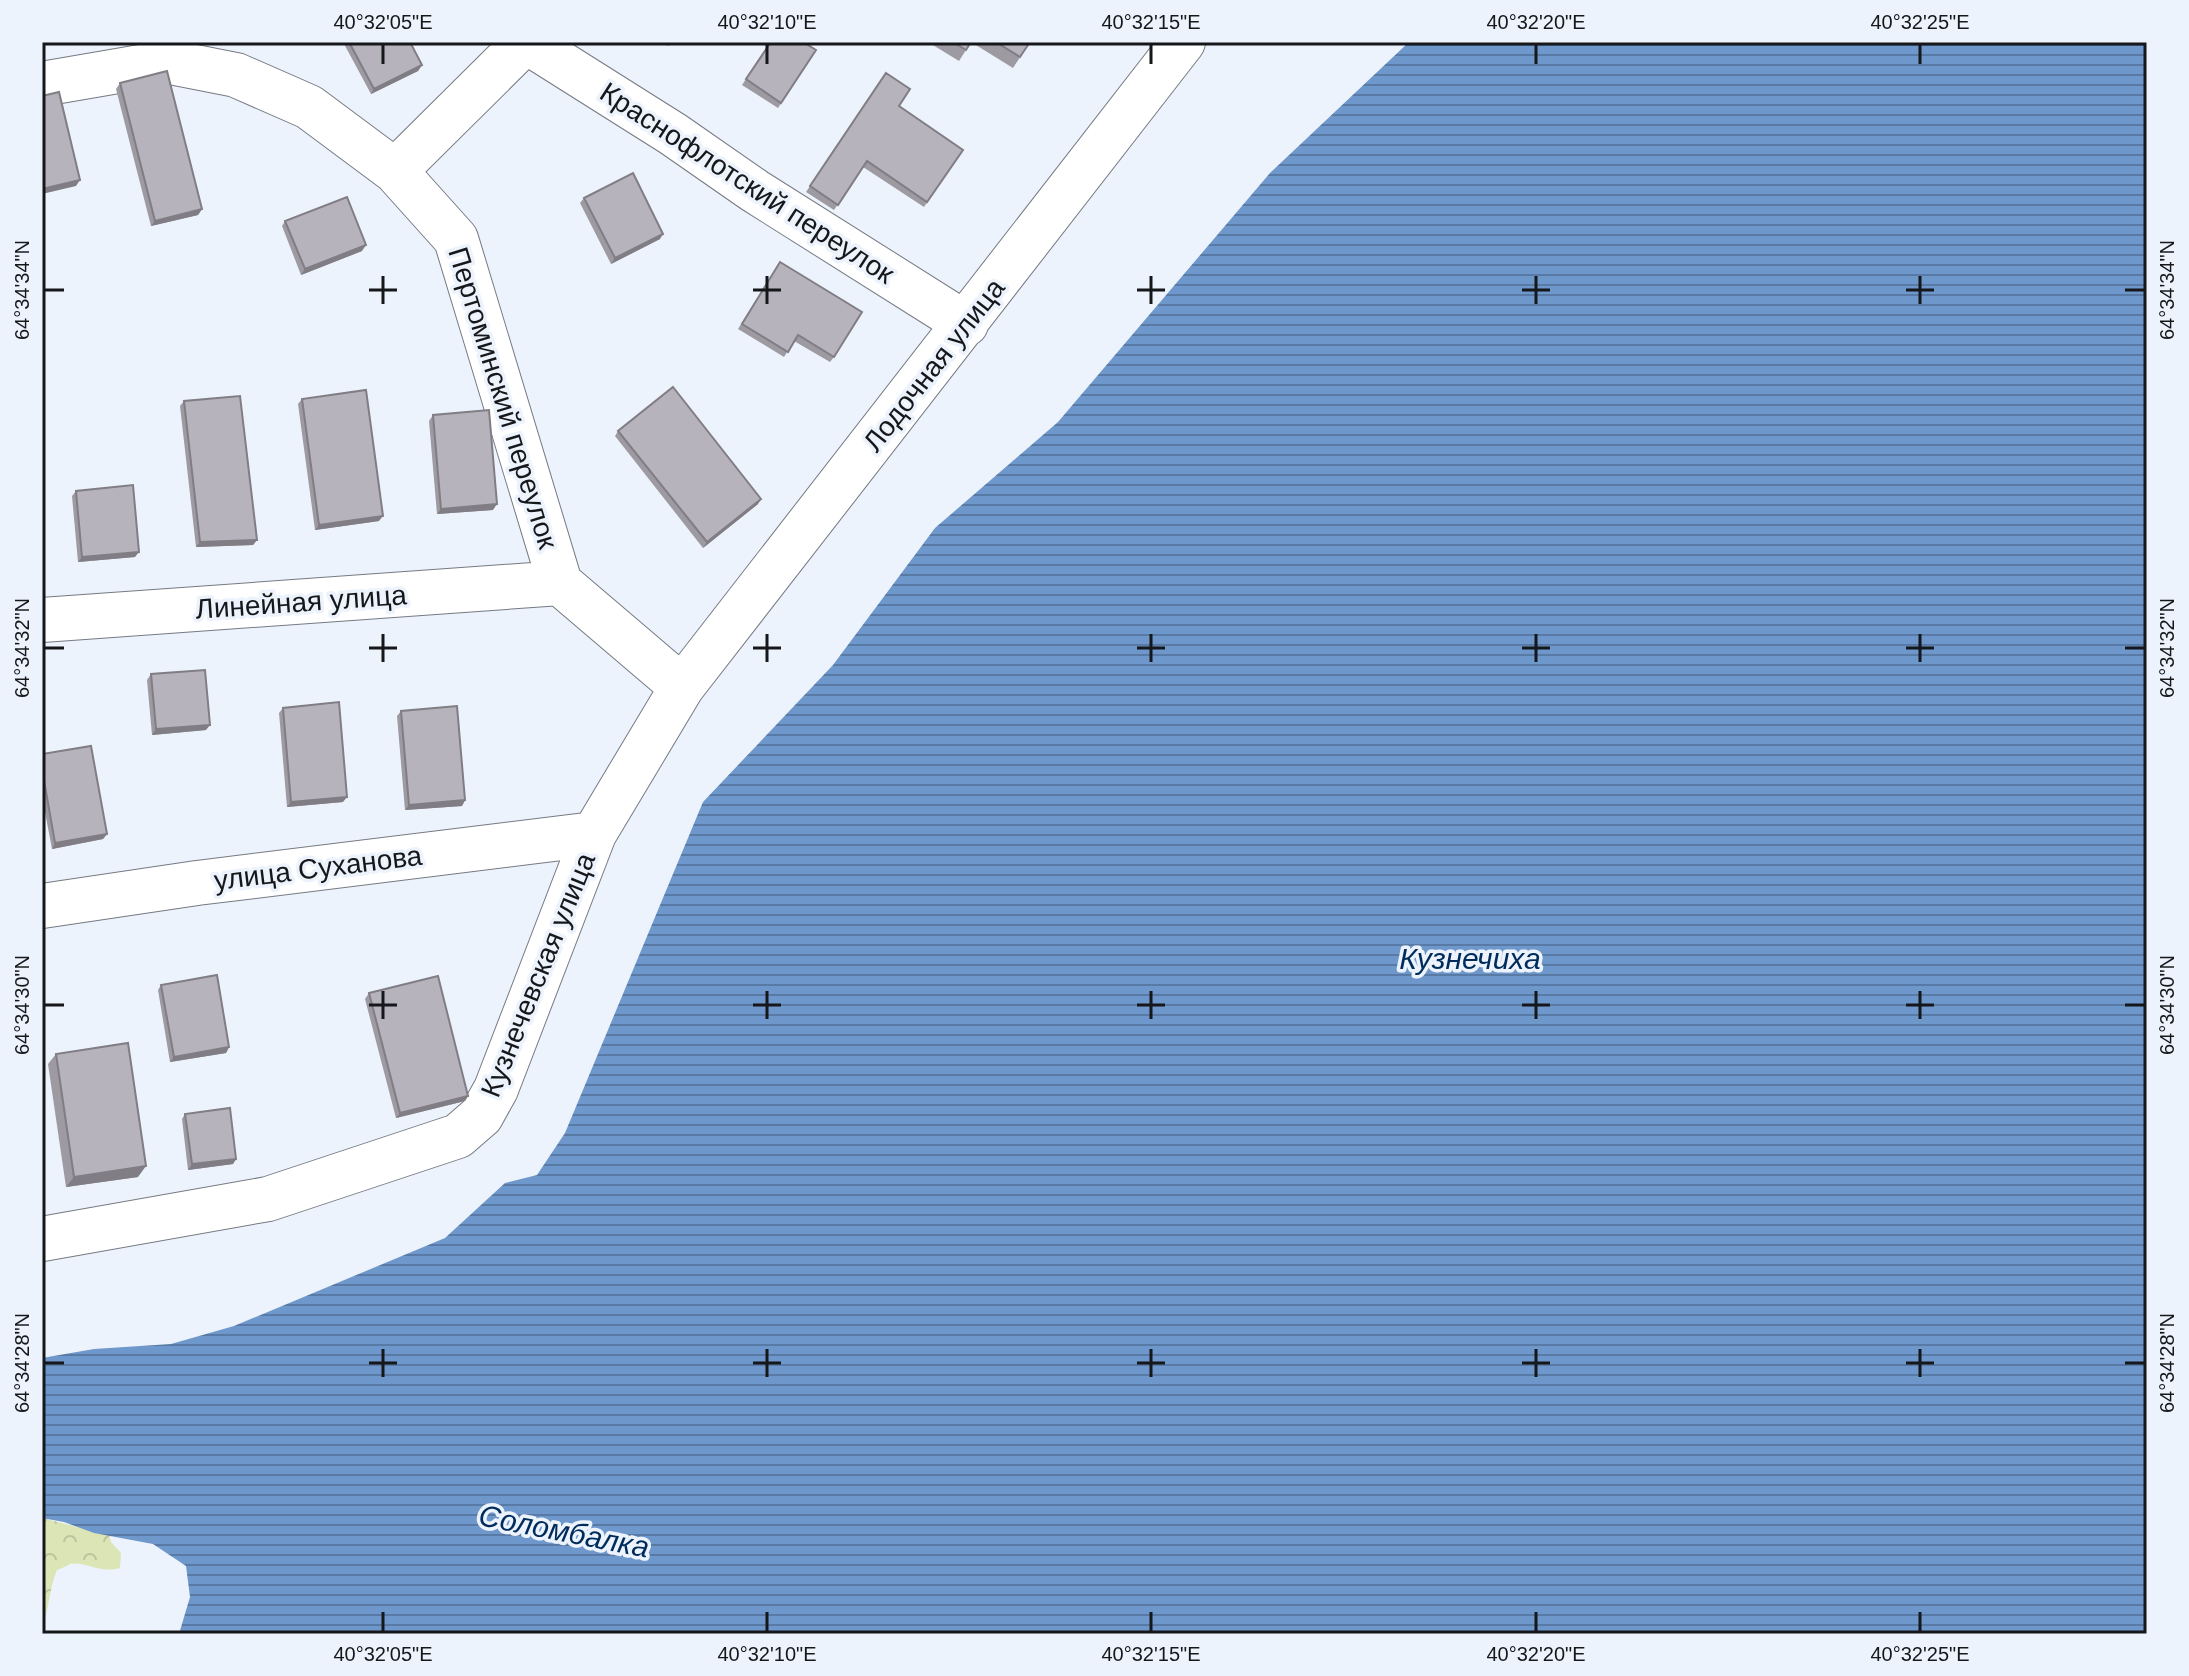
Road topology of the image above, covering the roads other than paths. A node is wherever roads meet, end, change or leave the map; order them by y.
1 (526, 42) edge
2 (1183, 42) edge
3 (42, 84) edge
4 (395, 171) junction
5 (966, 324) junction
6 (560, 583) junction
7 (42, 620) edge
8 (682, 687) junction
9 (594, 834) junction
10 (42, 906) edge
11 (42, 1239) edge

1 - 4 street
1 - 5 street, Краснофлотский переулок
2 - 5 street, Лодочная улица
3 - 4 street, Пертоминский переулок
4 - 6 street, Пертоминский переулок
5 - 8 street, Лодочная улица
6 - 7 street, Линейная улица
6 - 8 street, Пертоминский переулок
8 - 9 street, Кузнечевская улица
9 - 10 street, улица Суханова
9 - 11 street, Кузнечевская улица

